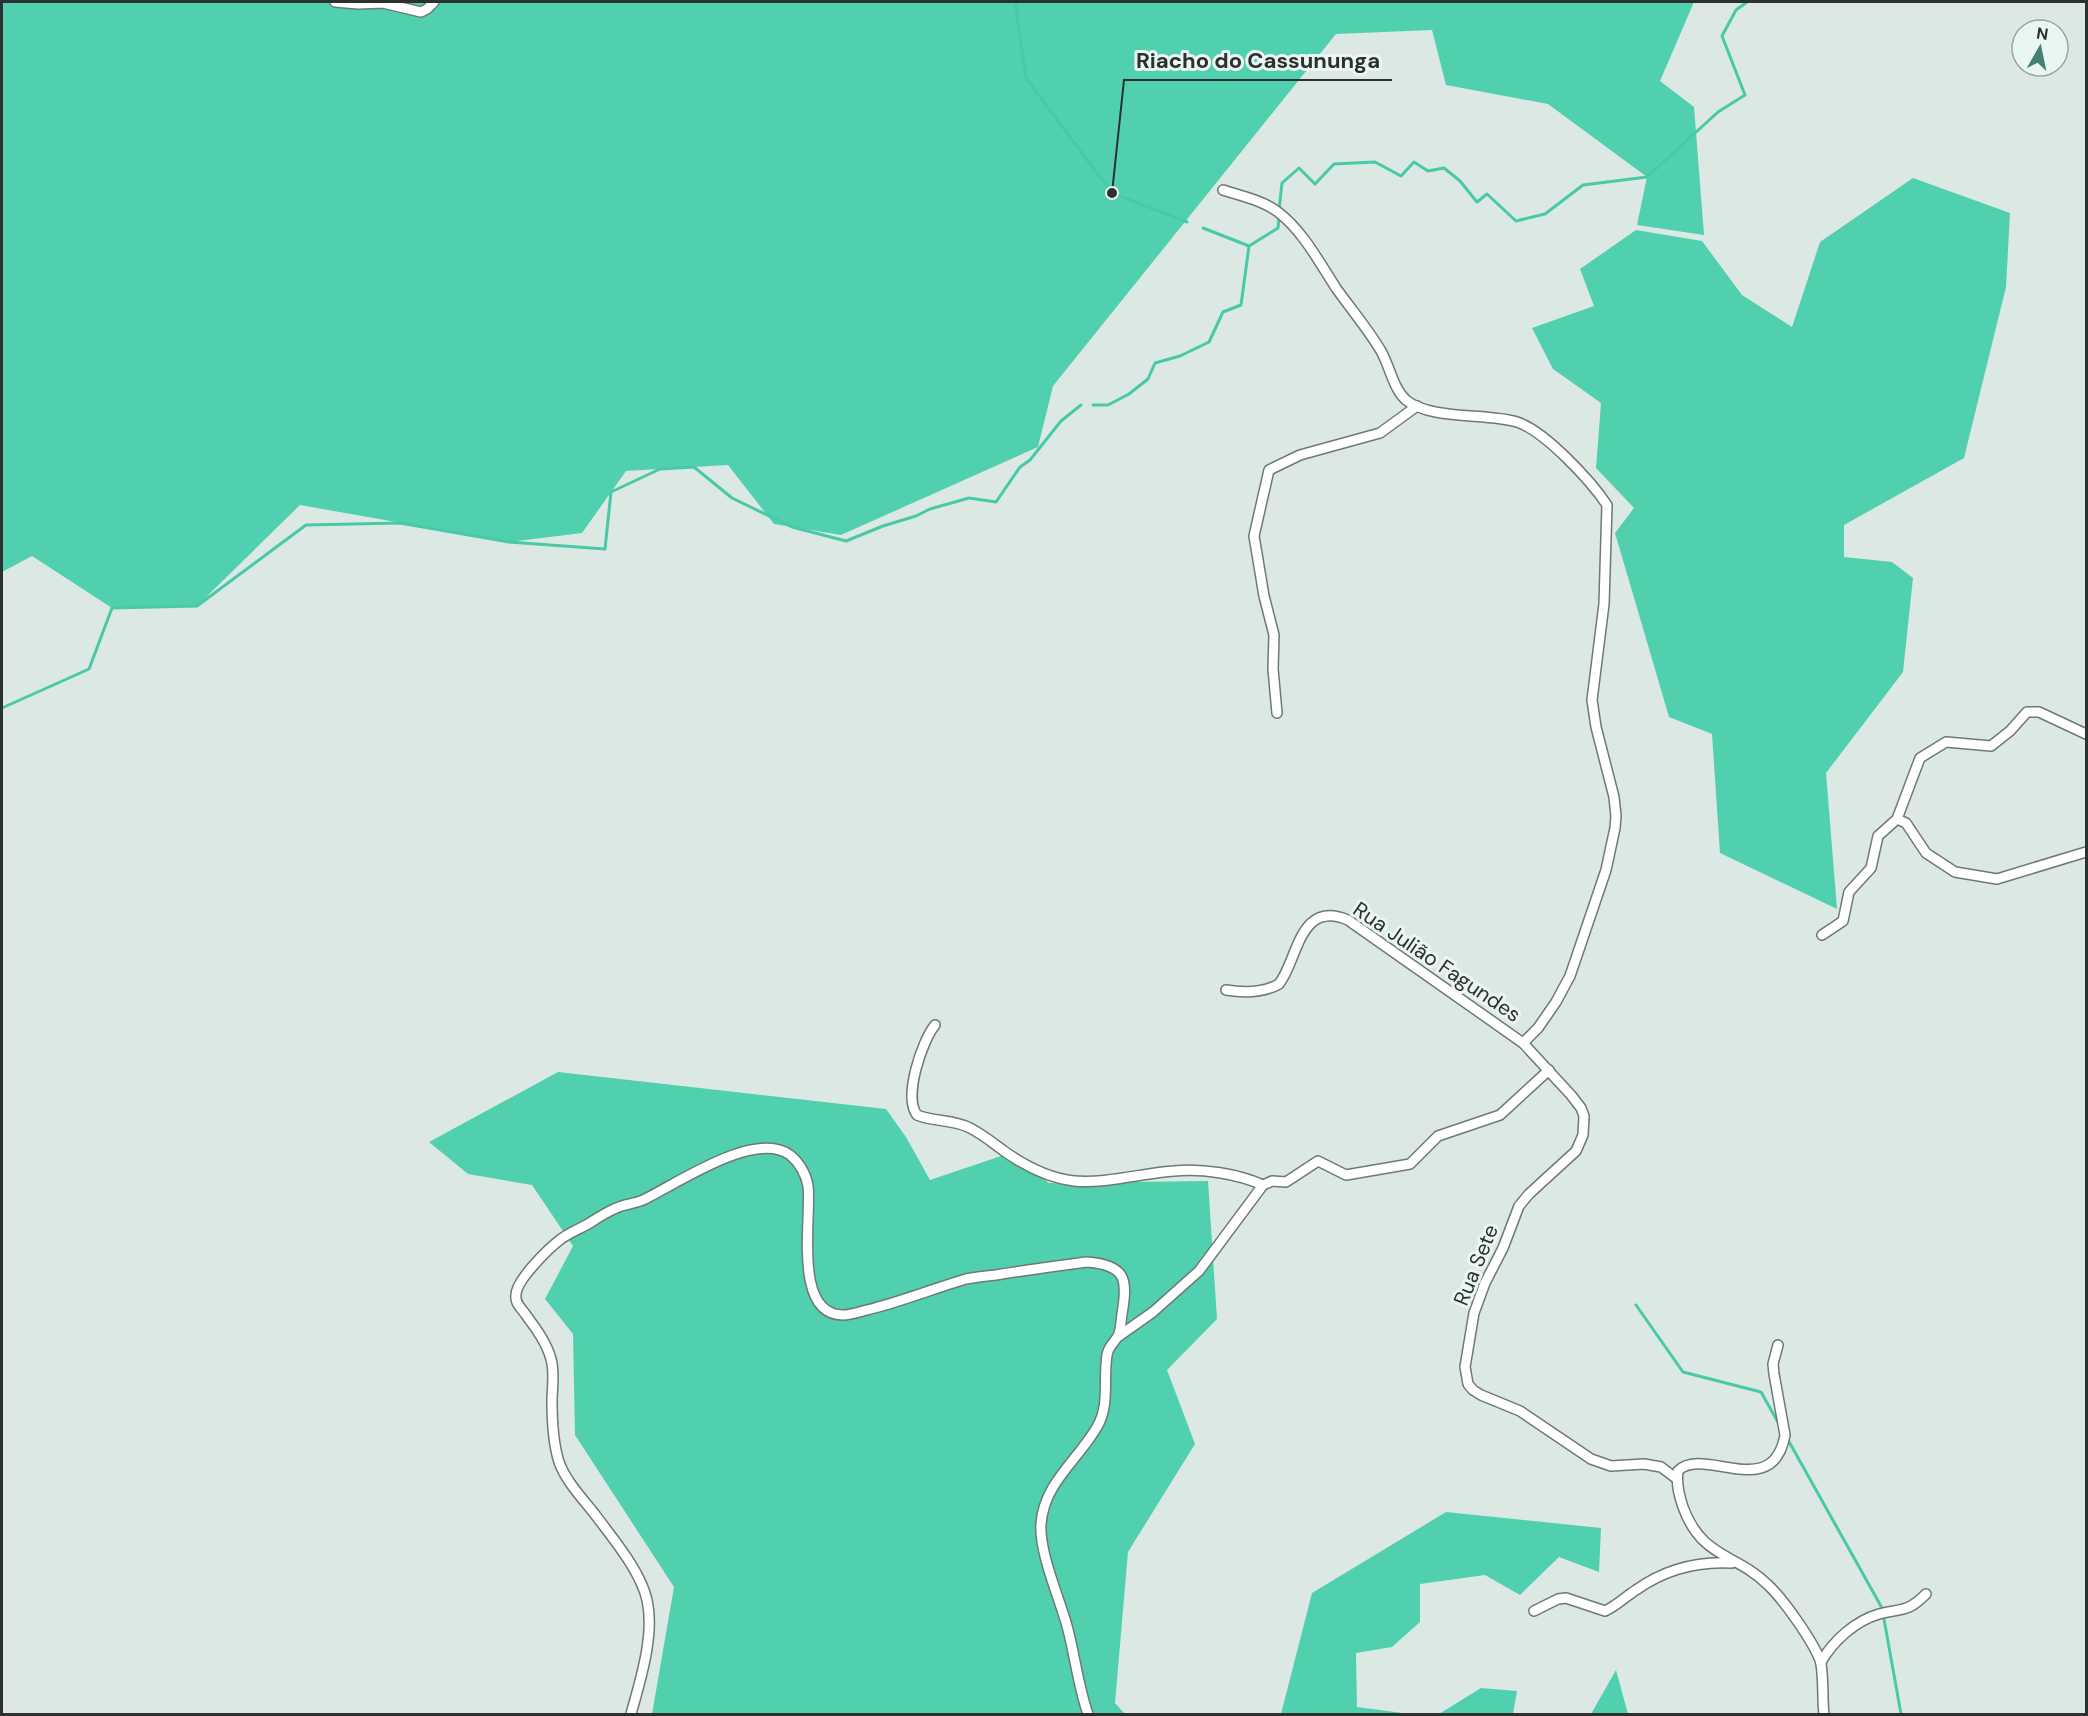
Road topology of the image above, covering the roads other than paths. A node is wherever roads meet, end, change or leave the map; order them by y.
1 (335, 2) edge
2 (434, 2) edge
3 (1222, 190) dead end
4 (1417, 406) junction
5 (1277, 713) dead end
6 (2086, 734) edge
7 (1897, 819) junction
8 (2086, 852) edge
9 (1822, 935) dead end
10 (1226, 990) dead end
11 (935, 1025) dead end
12 (1523, 1043) junction
13 (1549, 1070) junction
14 (1263, 1185) junction
15 (1119, 1336) junction
16 (1778, 1345) dead end
17 (1677, 1479) junction
18 (1735, 1563) junction
19 (1926, 1594) dead end
20 (1534, 1611) dead end
21 (1821, 1662) junction
22 (631, 1714) edge
23 (1088, 1714) edge
24 (1824, 1714) edge

1 - 2 street
3 - 4 street
4 - 5 street
4 - 12 street
6 - 7 street
7 - 8 street
7 - 9 street
10 - 12 street, Rua Julião Fagundes
11 - 14 street
12 - 13 street, Rua Sete
13 - 14 street
13 - 17 street, Rua Sete
14 - 15 street
15 - 22 street
15 - 23 street
16 - 17 street
17 - 18 street
18 - 20 street
18 - 21 street
19 - 21 street
21 - 24 street

